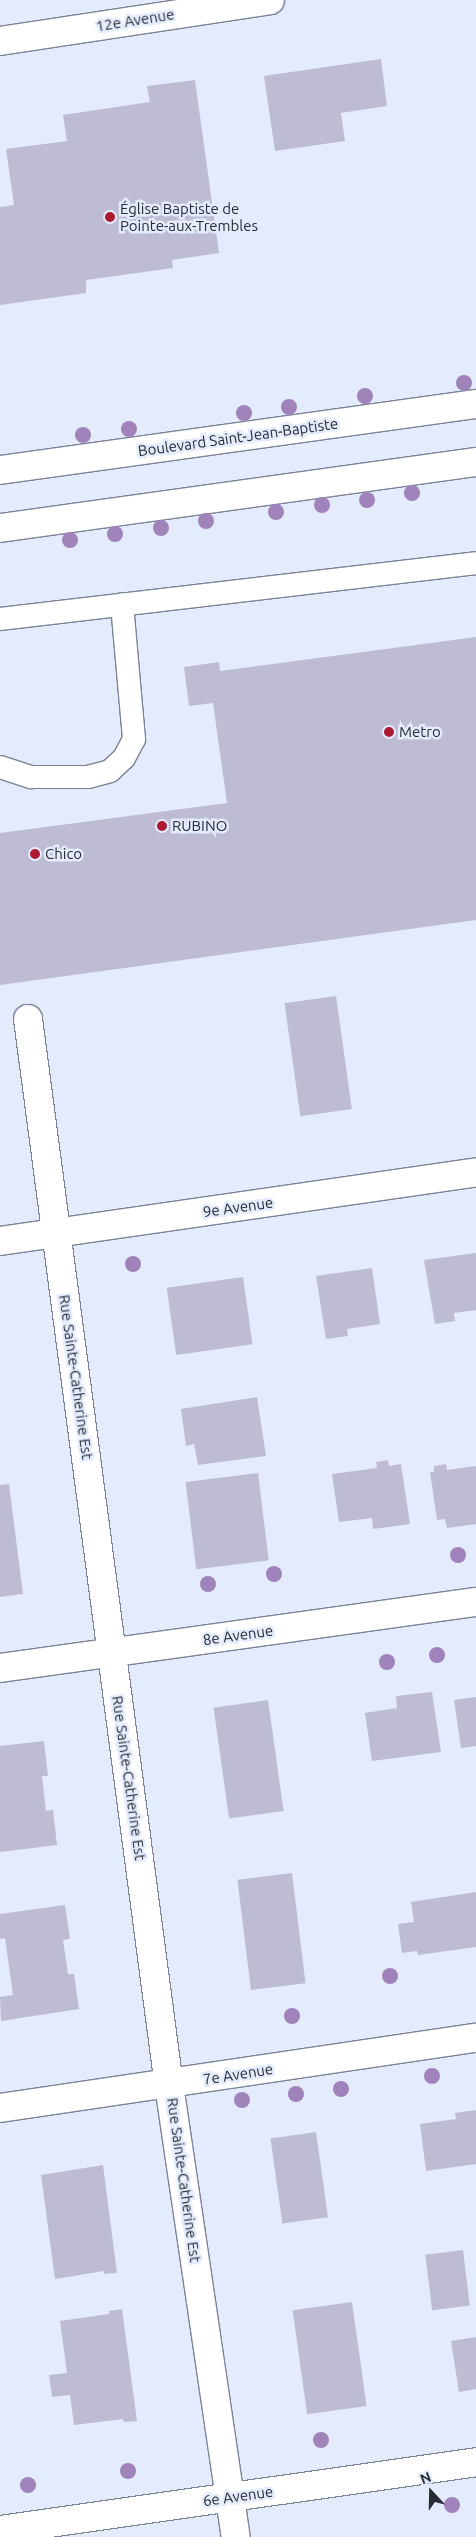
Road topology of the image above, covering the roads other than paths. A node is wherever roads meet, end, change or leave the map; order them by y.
1 (270, 0) edge
2 (0, 41) edge
3 (476, 404) edge
4 (476, 462) edge
5 (0, 470) edge
6 (0, 528) edge
7 (476, 563) edge
8 (122, 605) junction
9 (0, 620) edge
10 (0, 767) edge
11 (28, 1019) dead end
12 (476, 1172) edge
13 (57, 1233) junction
14 (0, 1241) edge
15 (476, 1602) edge
16 (112, 1652) junction
17 (0, 1668) edge
18 (476, 2038) edge
19 (170, 2085) junction
20 (0, 2108) edge
21 (476, 2462) edge
22 (230, 2497) junction
23 (0, 2530) edge
24 (236, 2537) edge

1 - 2 street, 12e Avenue
3 - 5 street, Boulevard Saint-Jean-Baptiste
4 - 6 street
7 - 8 lane
8 - 9 lane
8 - 10 lane
11 - 13 street, Rue Sainte-Catherine Est
12 - 13 street, 9e Avenue
13 - 14 street, 9e Avenue
13 - 16 street, Rue Sainte-Catherine Est
15 - 16 street, 8e Avenue
16 - 17 street, 8e Avenue
16 - 19 street, Rue Sainte-Catherine Est
18 - 19 street, 7e Avenue
19 - 20 street, 7e Avenue
19 - 22 street, Rue Sainte-Catherine Est
21 - 22 street, 6e Avenue
22 - 23 street, 6e Avenue
22 - 24 street, Rue Sainte-Catherine Est

